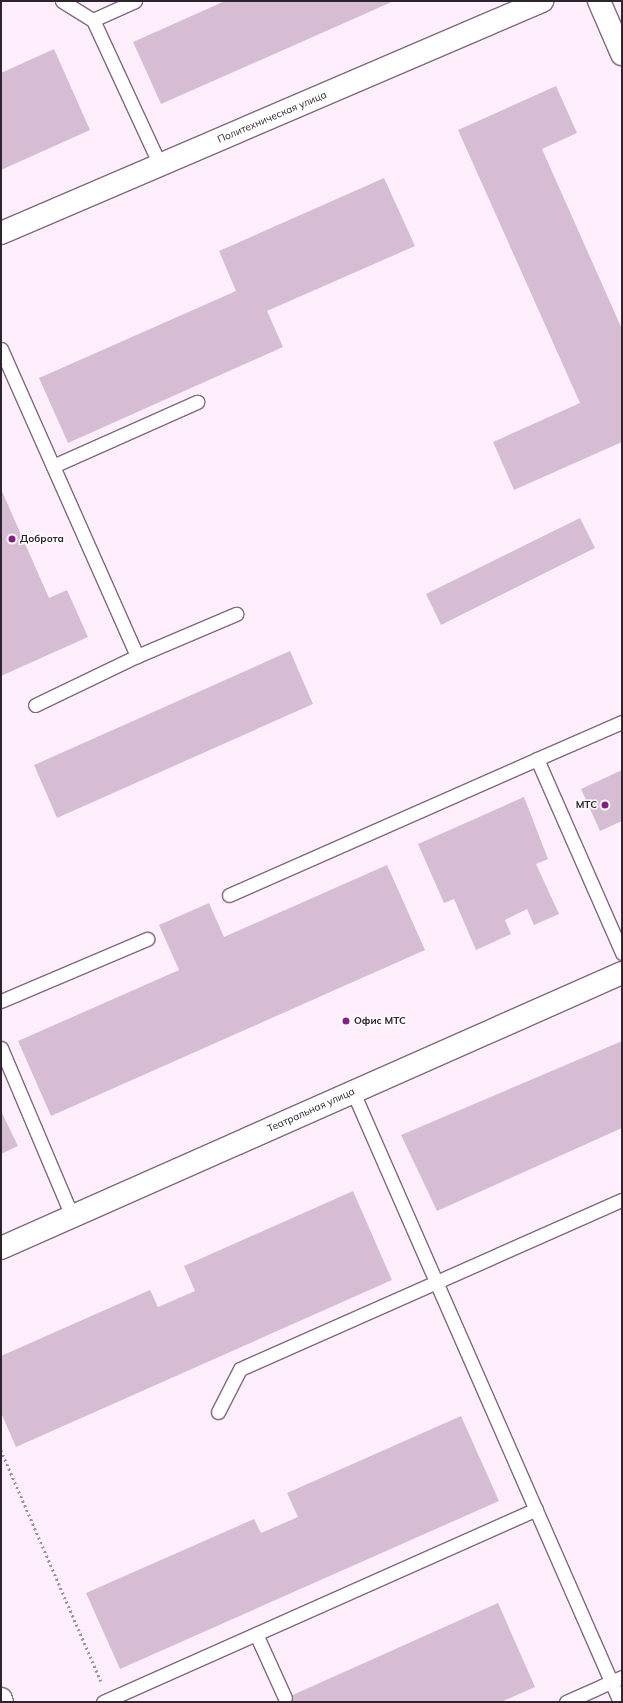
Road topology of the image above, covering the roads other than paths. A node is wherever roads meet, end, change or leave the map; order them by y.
1 (62, 1) edge
2 (135, 1) edge
3 (542, 1) edge
4 (599, 1) edge
5 (92, 20) junction
6 (622, 54) edge
7 (160, 165) junction
8 (1, 234) edge
9 (1, 349) edge
10 (197, 402) dead end
11 (53, 466) junction
12 (236, 614) dead end
13 (137, 656) junction
14 (36, 704) dead end
15 (622, 722) edge
16 (537, 759) junction
17 (229, 895) dead end
18 (146, 939) dead end
19 (622, 953) edge
20 (622, 973) edge
21 (1, 1001) edge
22 (1, 1048) edge
23 (353, 1092) junction
24 (622, 1200) edge
25 (72, 1216) junction
26 (1, 1248) edge
27 (436, 1282) junction
28 (218, 1412) dead end
29 (536, 1509) junction
30 (256, 1634) junction
31 (617, 1680) edge
32 (285, 1698) dead end
33 (1, 1699) edge
34 (106, 1701) edge
35 (2, 1702) edge
36 (566, 1702) edge
37 (620, 1702) edge

1 - 5 lane
2 - 5 lane
3 - 7 main road, Политехническая улица
4 - 6 main road
5 - 7 lane
7 - 8 main road, Политехническая улица
9 - 11 lane
10 - 11 lane
11 - 13 lane
12 - 13 lane
13 - 14 lane
15 - 16 lane
16 - 17 lane
16 - 19 lane
18 - 21 lane
20 - 23 main road, Театральная улица
22 - 25 lane
23 - 25 main road, Театральная улица
23 - 27 lane
24 - 27 lane
25 - 26 main road, Театральная улица
27 - 28 lane
27 - 29 lane
29 - 30 lane
29 - 31 lane
30 - 32 lane
30 - 34 lane
31 - 36 lane
31 - 37 lane
33 - 35 main road

